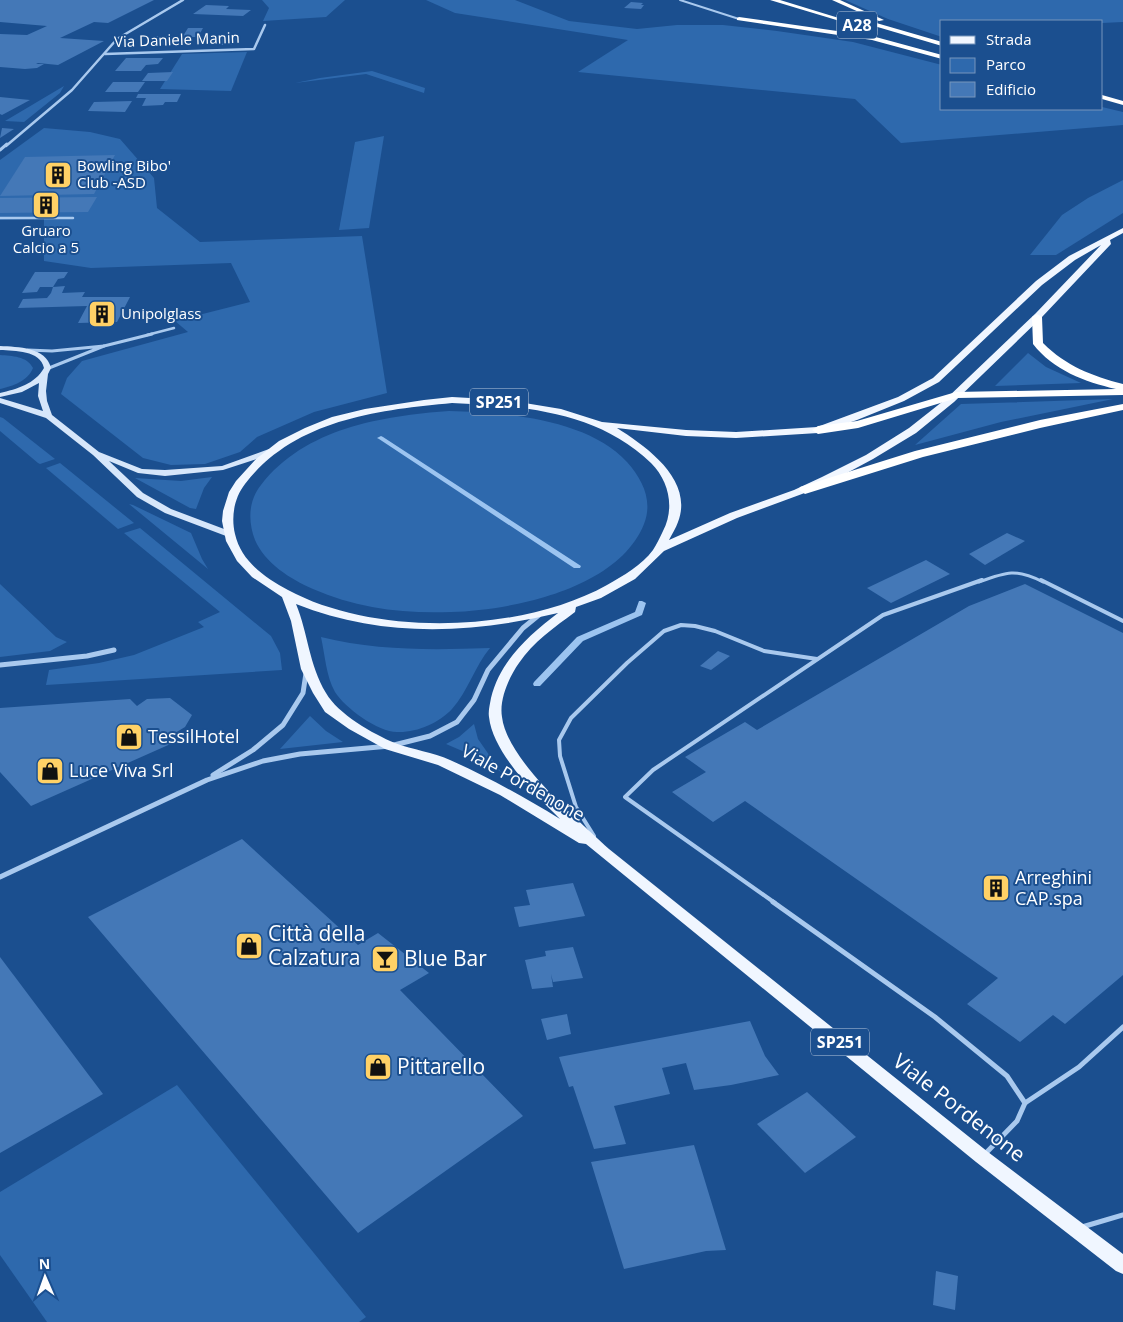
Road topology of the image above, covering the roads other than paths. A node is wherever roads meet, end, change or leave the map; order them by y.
1 (183, 0) edge
2 (680, 0) edge
3 (773, 0) edge
4 (792, 0) edge
5 (835, 0) edge
6 (739, 19) joint
7 (265, 25) dead end
8 (940, 41) edge
9 (940, 41) edge
10 (940, 49) edge
11 (105, 54) junction
12 (940, 56) edge
13 (1103, 89) edge
14 (1123, 95) edge
15 (1103, 97) edge
16 (1123, 103) edge
17 (0, 150) edge
18 (0, 218) edge
19 (73, 218) dead end
20 (1123, 230) edge
21 (1111, 238) junction
22 (1037, 317) junction
23 (174, 328) dead end
24 (104, 346) junction
25 (0, 348) edge
26 (26, 350) junction
27 (47, 372) junction
28 (1123, 387) edge
29 (1123, 392) edge
30 (0, 395) edge
31 (956, 395) junction
32 (0, 400) edge
33 (1123, 408) edge
34 (49, 416) junction
35 (595, 422) junction
36 (818, 430) junction
37 (272, 451) junction
38 (96, 453) junction
39 (805, 490) junction
40 (229, 534) junction
41 (661, 548) junction
42 (287, 595) junction
43 (582, 602) junction
44 (539, 615) junction
45 (1123, 620) edge
46 (114, 650) dead end
47 (818, 659) junction
48 (0, 665) edge
49 (306, 669) junction
50 (390, 746) junction
51 (207, 780) junction
52 (604, 853) junction
53 (0, 878) edge
54 (1123, 1027) edge
55 (1025, 1103) junction
56 (982, 1157) junction
57 (1123, 1215) edge
58 (1077, 1228) junction
59 (1123, 1265) edge

1 - 11 street, Via Daniele Manin
2 - 6 lane
3 - 10 highway, A28
4 - 8 highway, A28
5 - 9 highway
6 - 12 highway
7 - 11 street, Via Daniele Manin
11 - 17 street, Via Daniele Manin
13 - 14 highway
15 - 16 highway
18 - 19 lane
20 - 21 main road
21 - 22 main road
21 - 36 main road
22 - 28 highway
22 - 31 main road
23 - 24 lane
24 - 26 lane
24 - 27 lane
25 - 26 main road
26 - 27 main road
27 - 30 main road
27 - 34 main road
29 - 31 highway
31 - 36 highway
31 - 39 main road
32 - 34 main road
33 - 39 highway
34 - 38 main road, SP251
35 - 36 main road
35 - 37 main road, SP251
35 - 41 main road, SP251
37 - 38 main road, SP251
37 - 40 main road, SP251
38 - 40 main road, SP251
39 - 41 main road
40 - 42 main road, SP251
41 - 43 main road, SP251
42 - 44 main road, SP251
42 - 49 main road, Viale Pordenone / SP251
43 - 44 main road, SP251
43 - 52 main road, Viale Pordenone / SP251
44 - 50 street, Viale Pordenone
45 - 47 lane
46 - 48 street
47 - 52 lane
47 - 55 lane
49 - 50 main road, Viale Pordenone / SP251
49 - 51 street
50 - 51 street
50 - 52 main road, Viale Pordenone / SP251
51 - 53 street
52 - 56 main road, Viale Pordenone / SP251
54 - 55 lane
55 - 56 lane
56 - 58 main road, Viale Pordenone / SP251
57 - 58 lane
58 - 59 main road, Viale Pordenone / SP251

